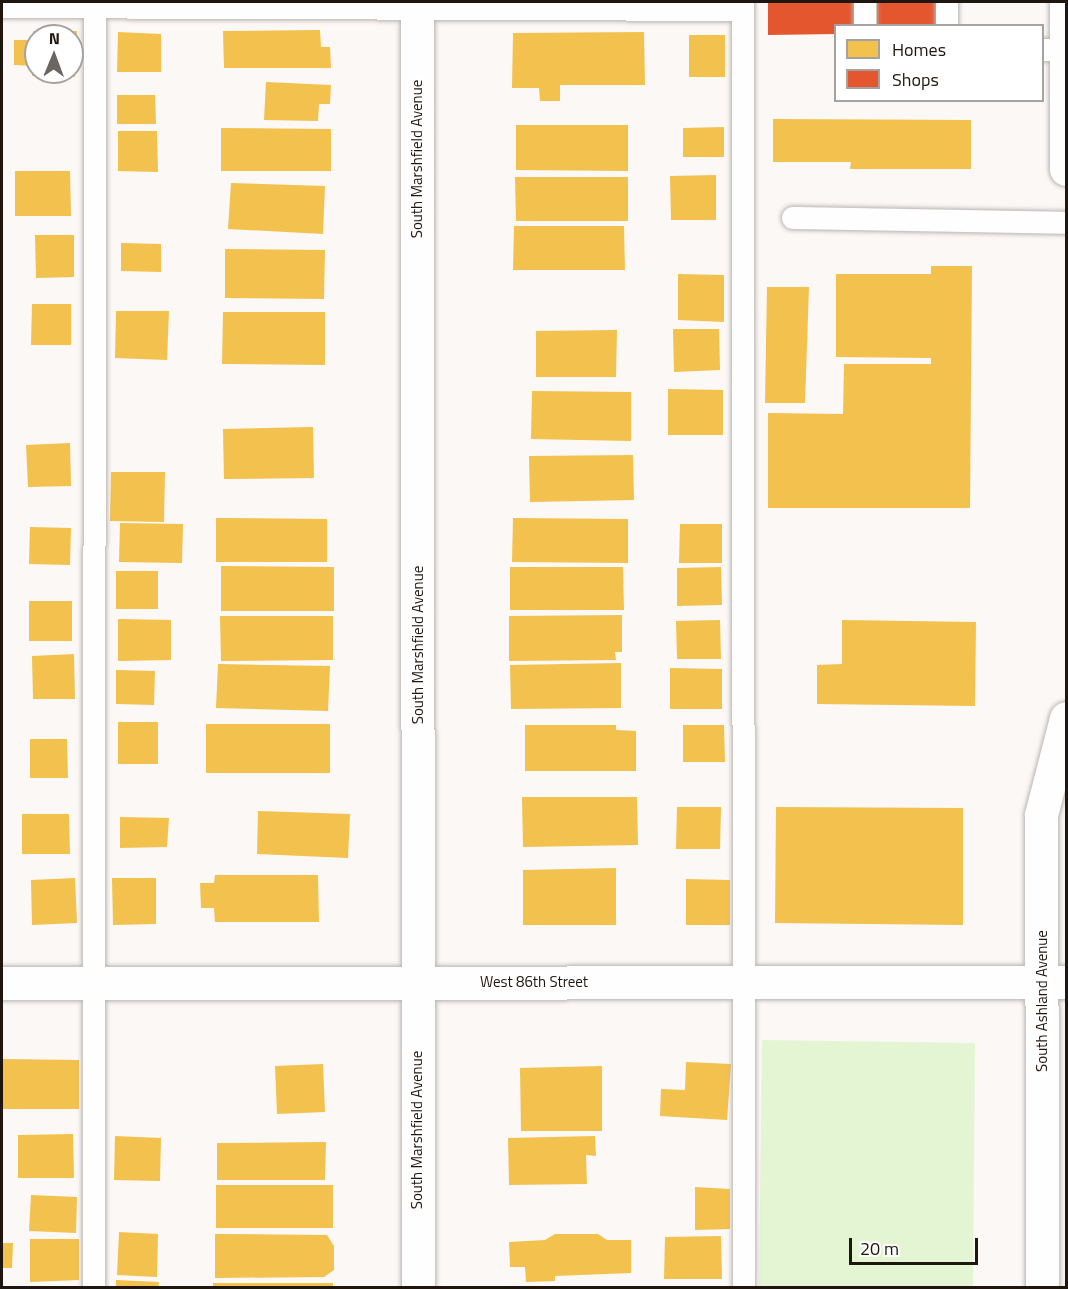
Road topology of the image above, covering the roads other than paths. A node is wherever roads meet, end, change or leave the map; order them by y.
1 (865, 2) edge
2 (947, 2) edge
3 (1066, 2) edge
4 (743, 5) edge
5 (417, 6) edge
6 (2, 7) edge
7 (95, 8) junction
8 (865, 24) edge
9 (947, 24) edge
10 (1044, 50) edge
11 (1066, 50) edge
12 (1066, 169) edge
13 (793, 218) dead end
14 (1066, 223) edge
15 (1066, 718) edge
16 (746, 982) junction
17 (1054, 982) edge
18 (2, 983) edge
19 (93, 983) junction
20 (417, 983) junction
21 (94, 1287) edge
22 (418, 1287) edge
23 (744, 1287) edge
24 (1042, 1287) edge

1 - 8 lane
2 - 9 lane
3 - 11 street
4 - 5 lane
4 - 16 lane
5 - 7 lane
5 - 20 street, South Marshfield Avenue
6 - 7 lane
7 - 19 lane
10 - 11 lane
11 - 12 street
13 - 14 lane
15 - 17 street, South Ashland Avenue
16 - 17 street, West 86th Street
16 - 20 street, West 86th Street
16 - 23 lane
17 - 24 street, South Ashland Avenue
18 - 19 street, West 86th Street
19 - 20 street, West 86th Street
19 - 21 lane
20 - 22 street, South Marshfield Avenue

